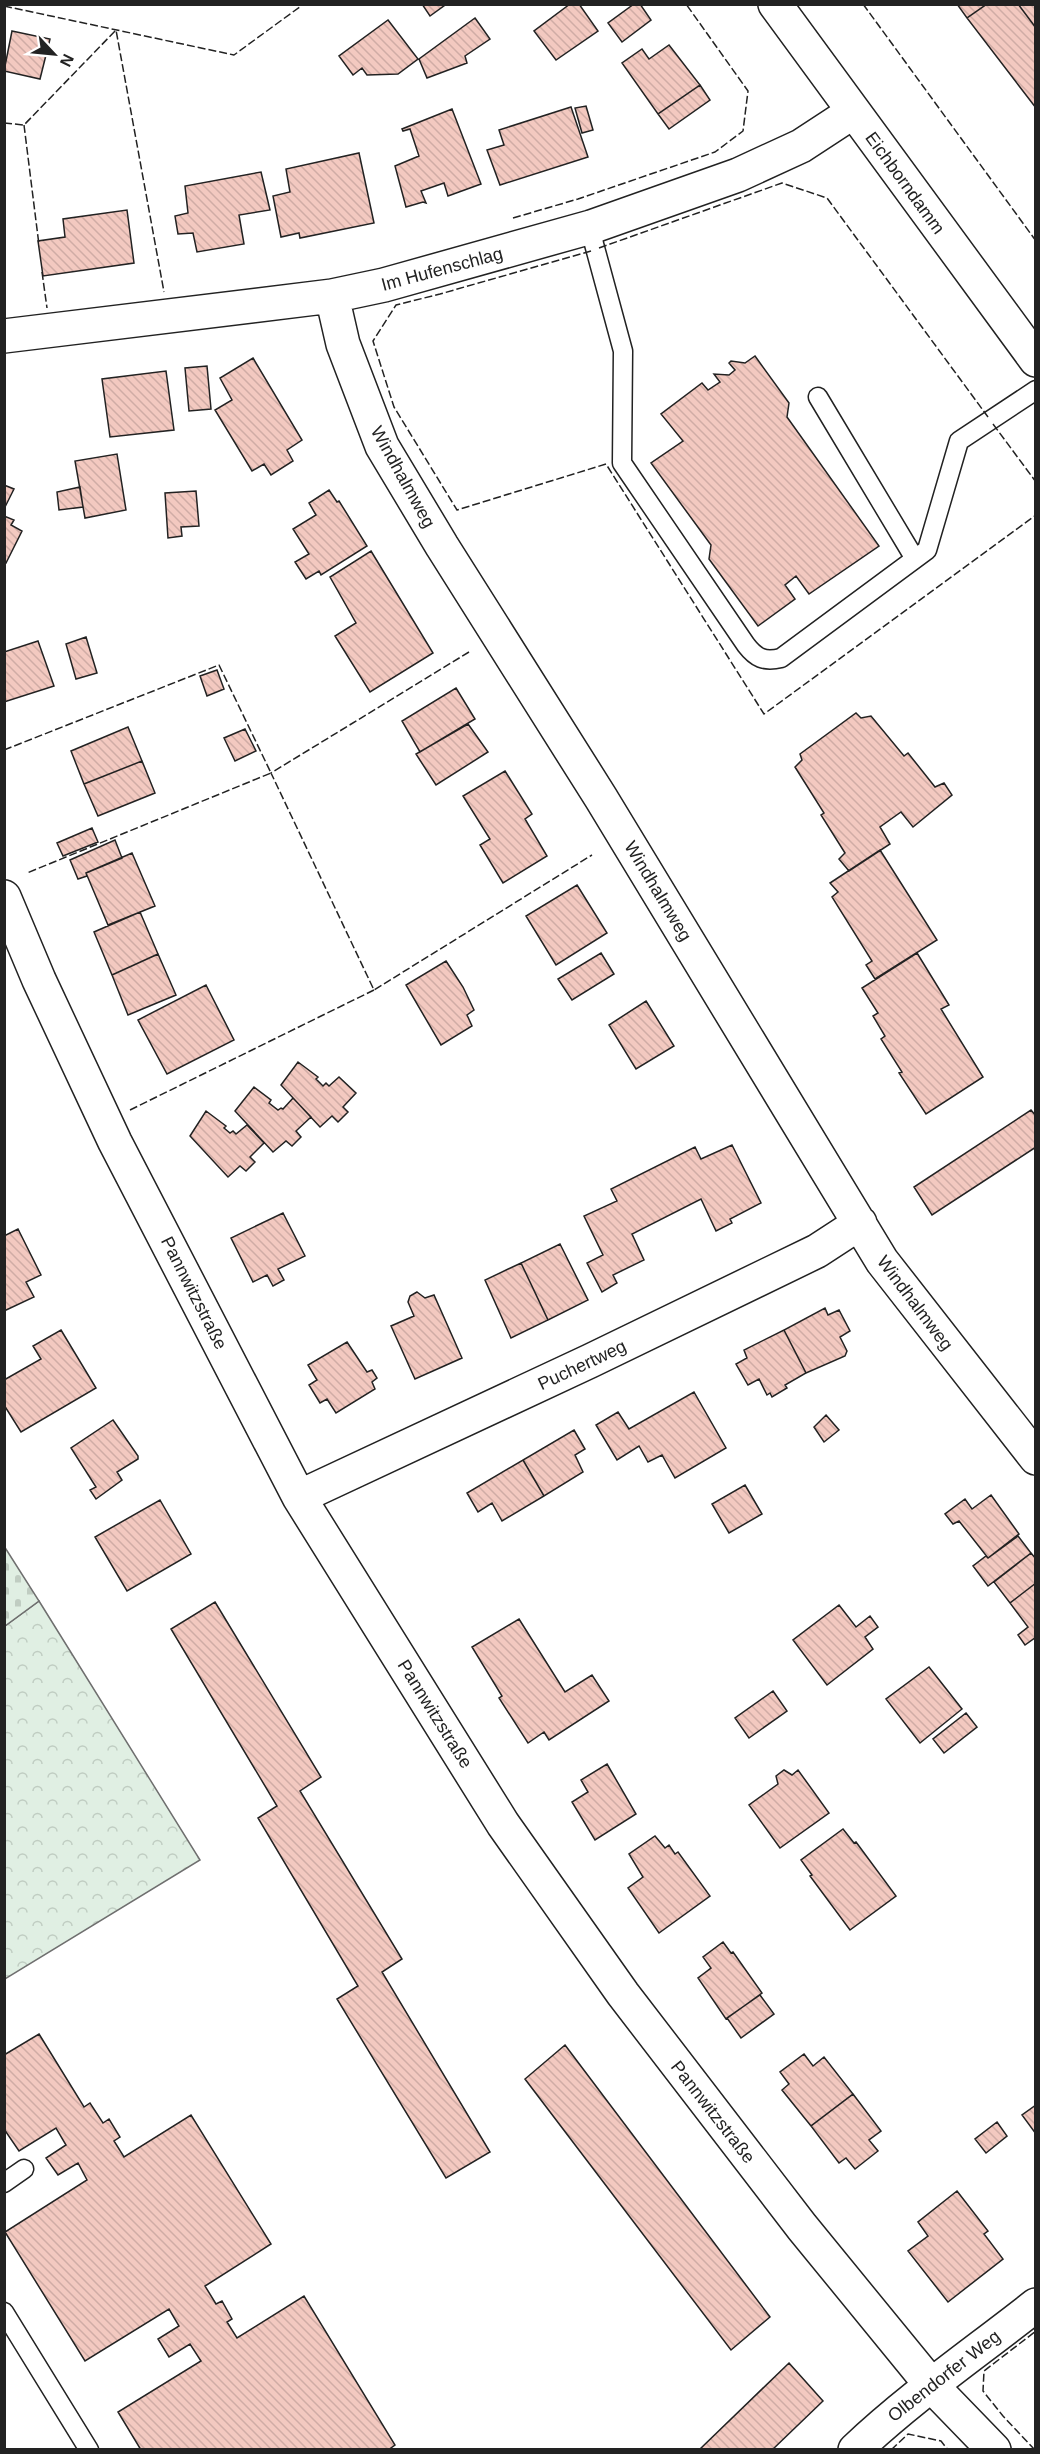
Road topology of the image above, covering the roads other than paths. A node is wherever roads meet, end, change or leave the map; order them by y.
1 (775, 4) edge
2 (853, 112) junction
3 (591, 227) junction
4 (332, 296) junction
5 (4, 336) edge
6 (1035, 360) edge
7 (1035, 390) edge
8 (818, 397) dead end
9 (915, 559) junction
10 (4, 897) edge
11 (860, 1223) junction
12 (1035, 1458) edge
13 (299, 1497) junction
14 (24, 2169) dead end
15 (4, 2183) edge
16 (1035, 2305) edge
17 (4, 2312) edge
18 (932, 2386) junction
19 (90, 2450) edge
20 (855, 2450) edge
21 (994, 2450) edge

1 - 2 street, Eichborndamm
2 - 3 street, Im Hufenschlag
2 - 6 street, Eichborndamm
3 - 4 street, Im Hufenschlag
3 - 9 lane
4 - 5 street, Im Hufenschlag
4 - 11 street, Windhalmweg
7 - 9 lane
8 - 9 lane
10 - 13 street, Pannwitzstraße
11 - 12 street, Windhalmweg
11 - 13 street, Puchertweg
13 - 18 street, Pannwitzstraße
14 - 15 lane
16 - 18 street, Olbendorfer Weg
17 - 19 lane
18 - 20 street, Olbendorfer Weg
18 - 21 street, Pannwitzstraße

